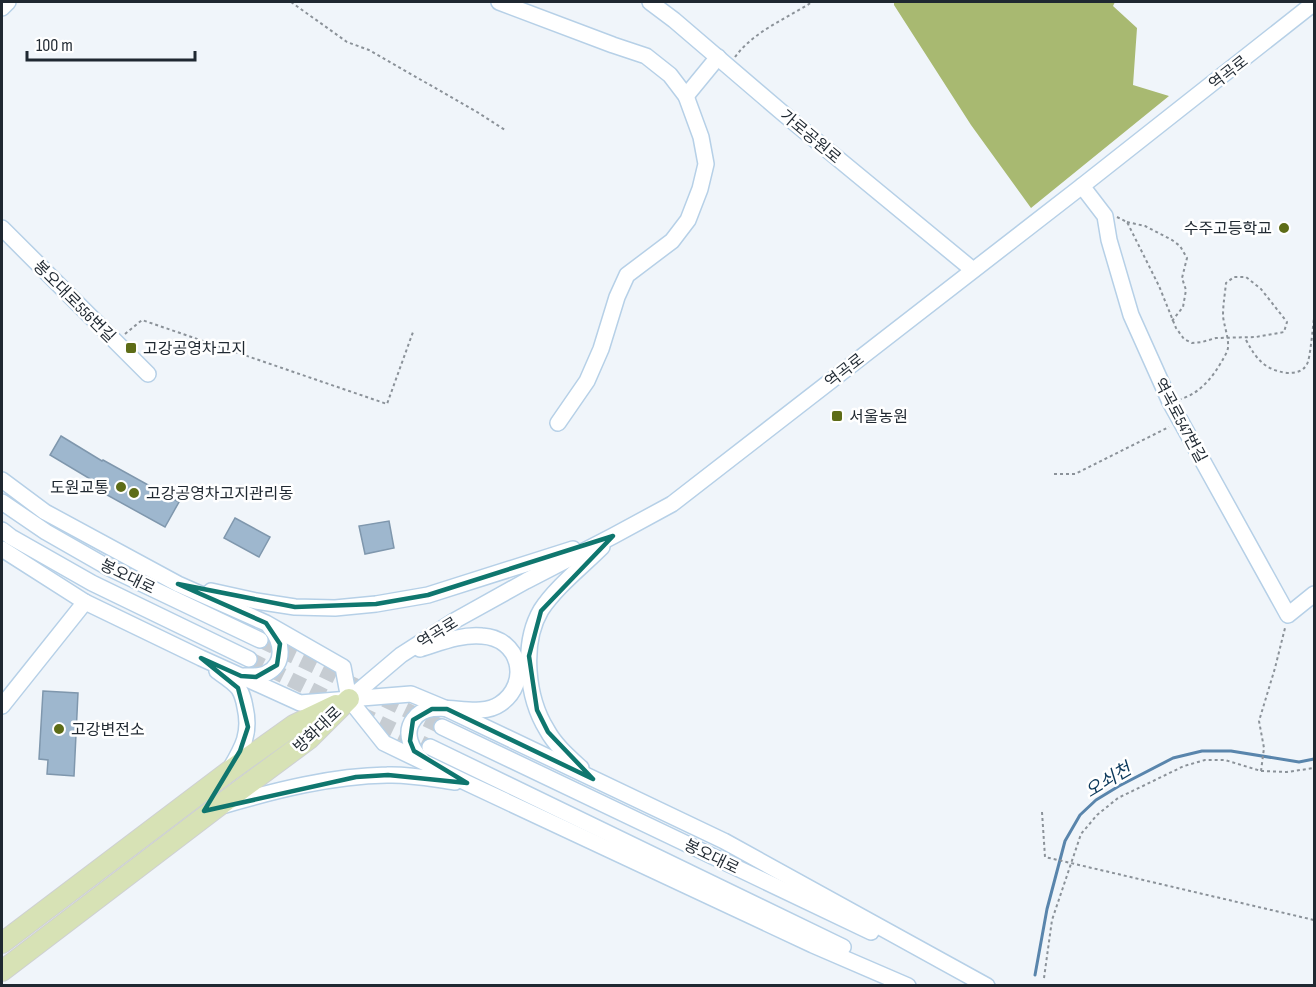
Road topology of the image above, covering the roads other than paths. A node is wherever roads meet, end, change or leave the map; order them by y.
1 (8, 2) edge
2 (499, 2) edge
3 (650, 2) edge
4 (1314, 3) edge
5 (2, 8) edge
6 (723, 62) junction
7 (686, 96) junction
8 (1082, 186) junction
9 (2, 228) edge
10 (973, 270) junction
11 (148, 374) dead end
12 (558, 423) dead end
13 (2, 480) edge
14 (2, 502) edge
15 (2, 530) edge
16 (613, 537) junction
17 (2, 549) edge
18 (178, 584) junction
19 (1314, 594) edge
20 (85, 602) junction
21 (266, 623) junction
22 (260, 640) tunnel mouth
23 (401, 655) junction
24 (201, 658) junction
25 (249, 659) tunnel mouth
26 (240, 676) junction
27 (349, 699) junction
28 (2, 706) edge
29 (447, 709) junction
30 (442, 727) tunnel mouth
31 (427, 755) junction
32 (228, 772) junction
33 (593, 779) junction
34 (467, 783) junction
35 (216, 808) junction
36 (2, 943) edge
37 (2, 971) edge
38 (908, 986) edge
39 (922, 986) edge
40 (982, 986) edge
41 (987, 986) edge

1 - 5 street
2 - 7 street
3 - 6 street, 가로공원로
4 - 8 street, 역곡로
6 - 7 street
6 - 10 street, 가로공원로
7 - 12 street
8 - 10 street, 역곡로
8 - 19 street, 역곡로547번길
9 - 11 street, 봉오대로556번길
10 - 16 street, 역곡로
13 - 18 street
14 - 22 street, 봉오대로
15 - 25 street, 봉오대로
16 - 18 street
16 - 23 street, 역곡로
16 - 33 street
17 - 20 street
18 - 21 street
20 - 24 street
20 - 28 street
21 - 26 street
21 - 27 street
23 - 27 street, 역곡로
23 - 29 street
24 - 26 street
24 - 32 street
26 - 27 street
27 - 29 street
27 - 31 street
27 - 32 main road, 방화대로
27 - 35 main road, 방화대로
29 - 31 street
29 - 33 street
30 - 40 street, 봉오대로
31 - 34 street
31 - 39 street, 봉오대로
32 - 36 main road, 방화대로
33 - 41 street
34 - 35 street
34 - 38 street
35 - 37 main road, 방화대로

